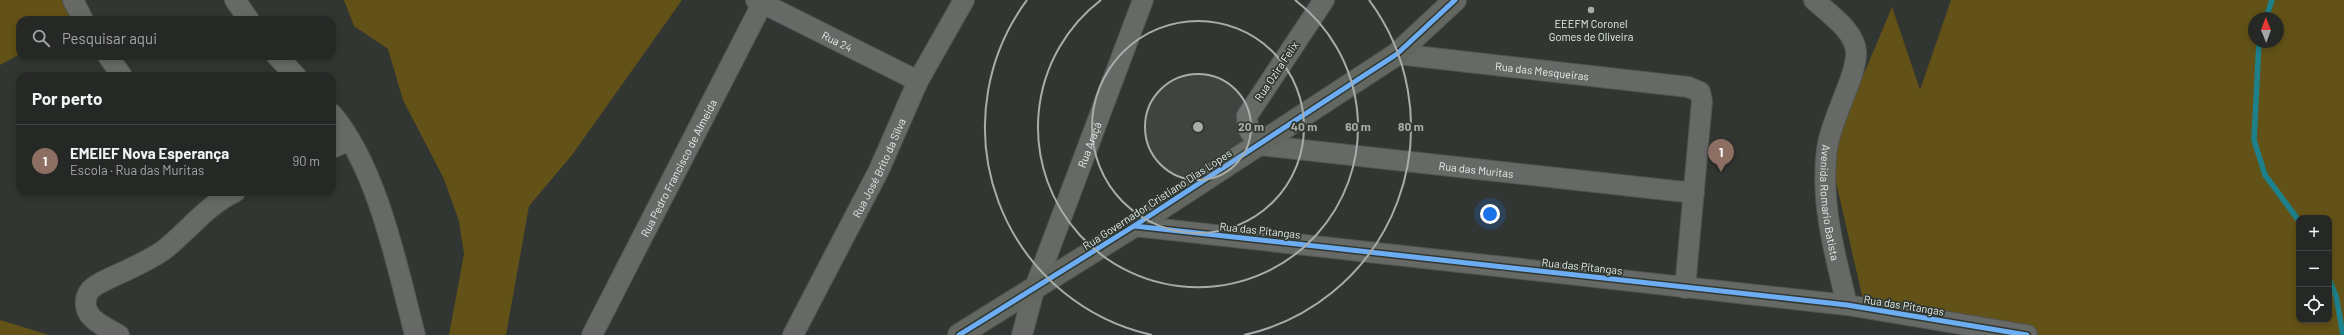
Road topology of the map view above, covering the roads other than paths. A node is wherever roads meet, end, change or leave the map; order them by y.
1 (73, 0) edge
2 (235, 0) edge
3 (964, 0) edge
4 (1144, 0) edge
5 (1324, 0) edge
6 (1455, 0) edge
7 (1814, 0) edge
8 (761, 1) edge
9 (81, 16) edge
10 (246, 16) edge
11 (1397, 54) junction
12 (111, 60) edge
13 (281, 60) edge
14 (119, 72) edge
15 (292, 72) edge
16 (918, 81) junction
17 (336, 120) edge
18 (350, 140) junction
19 (1259, 145) junction
20 (336, 146) edge
21 (1694, 193) junction
22 (222, 196) edge
23 (1134, 226) junction
24 (1685, 288) junction
25 (1034, 290) junction
26 (1847, 305) junction
27 (119, 335) edge
28 (415, 335) edge
29 (592, 335) edge
30 (793, 335) edge
31 (959, 335) edge
32 (1022, 335) edge
33 (2027, 335) edge

1 - 9 street
2 - 10 street
3 - 16 street, Rua José Brito da Silva
4 - 25 street, Rua Araçá
5 - 19 street, Rua Ozira Felix
6 - 11 street, Rua Governador Cristiano Dias Lopes
7 - 26 street, Avenida Romario Batista
8 - 16 street, Rua 24
8 - 29 street, Rua Pedro Francisco de Almeida
11 - 19 street, Rua Governador Cristiano Dias Lopes
11 - 21 street, Rua das Mesqueiras
12 - 14 street
13 - 15 street
16 - 30 street, Rua José Brito da Silva
17 - 18 street
18 - 20 street
18 - 28 street
19 - 21 street, Rua das Muritas
19 - 23 street, Rua Governador Cristiano Dias Lopes
21 - 24 street
22 - 27 street
23 - 24 street, Rua das Pitangas
23 - 25 street, Rua Governador Cristiano Dias Lopes
24 - 26 street, Rua das Pitangas
25 - 31 street, Rua Governador Cristiano Dias Lopes
25 - 32 street, Rua Araçá
26 - 33 street, Rua das Pitangas

